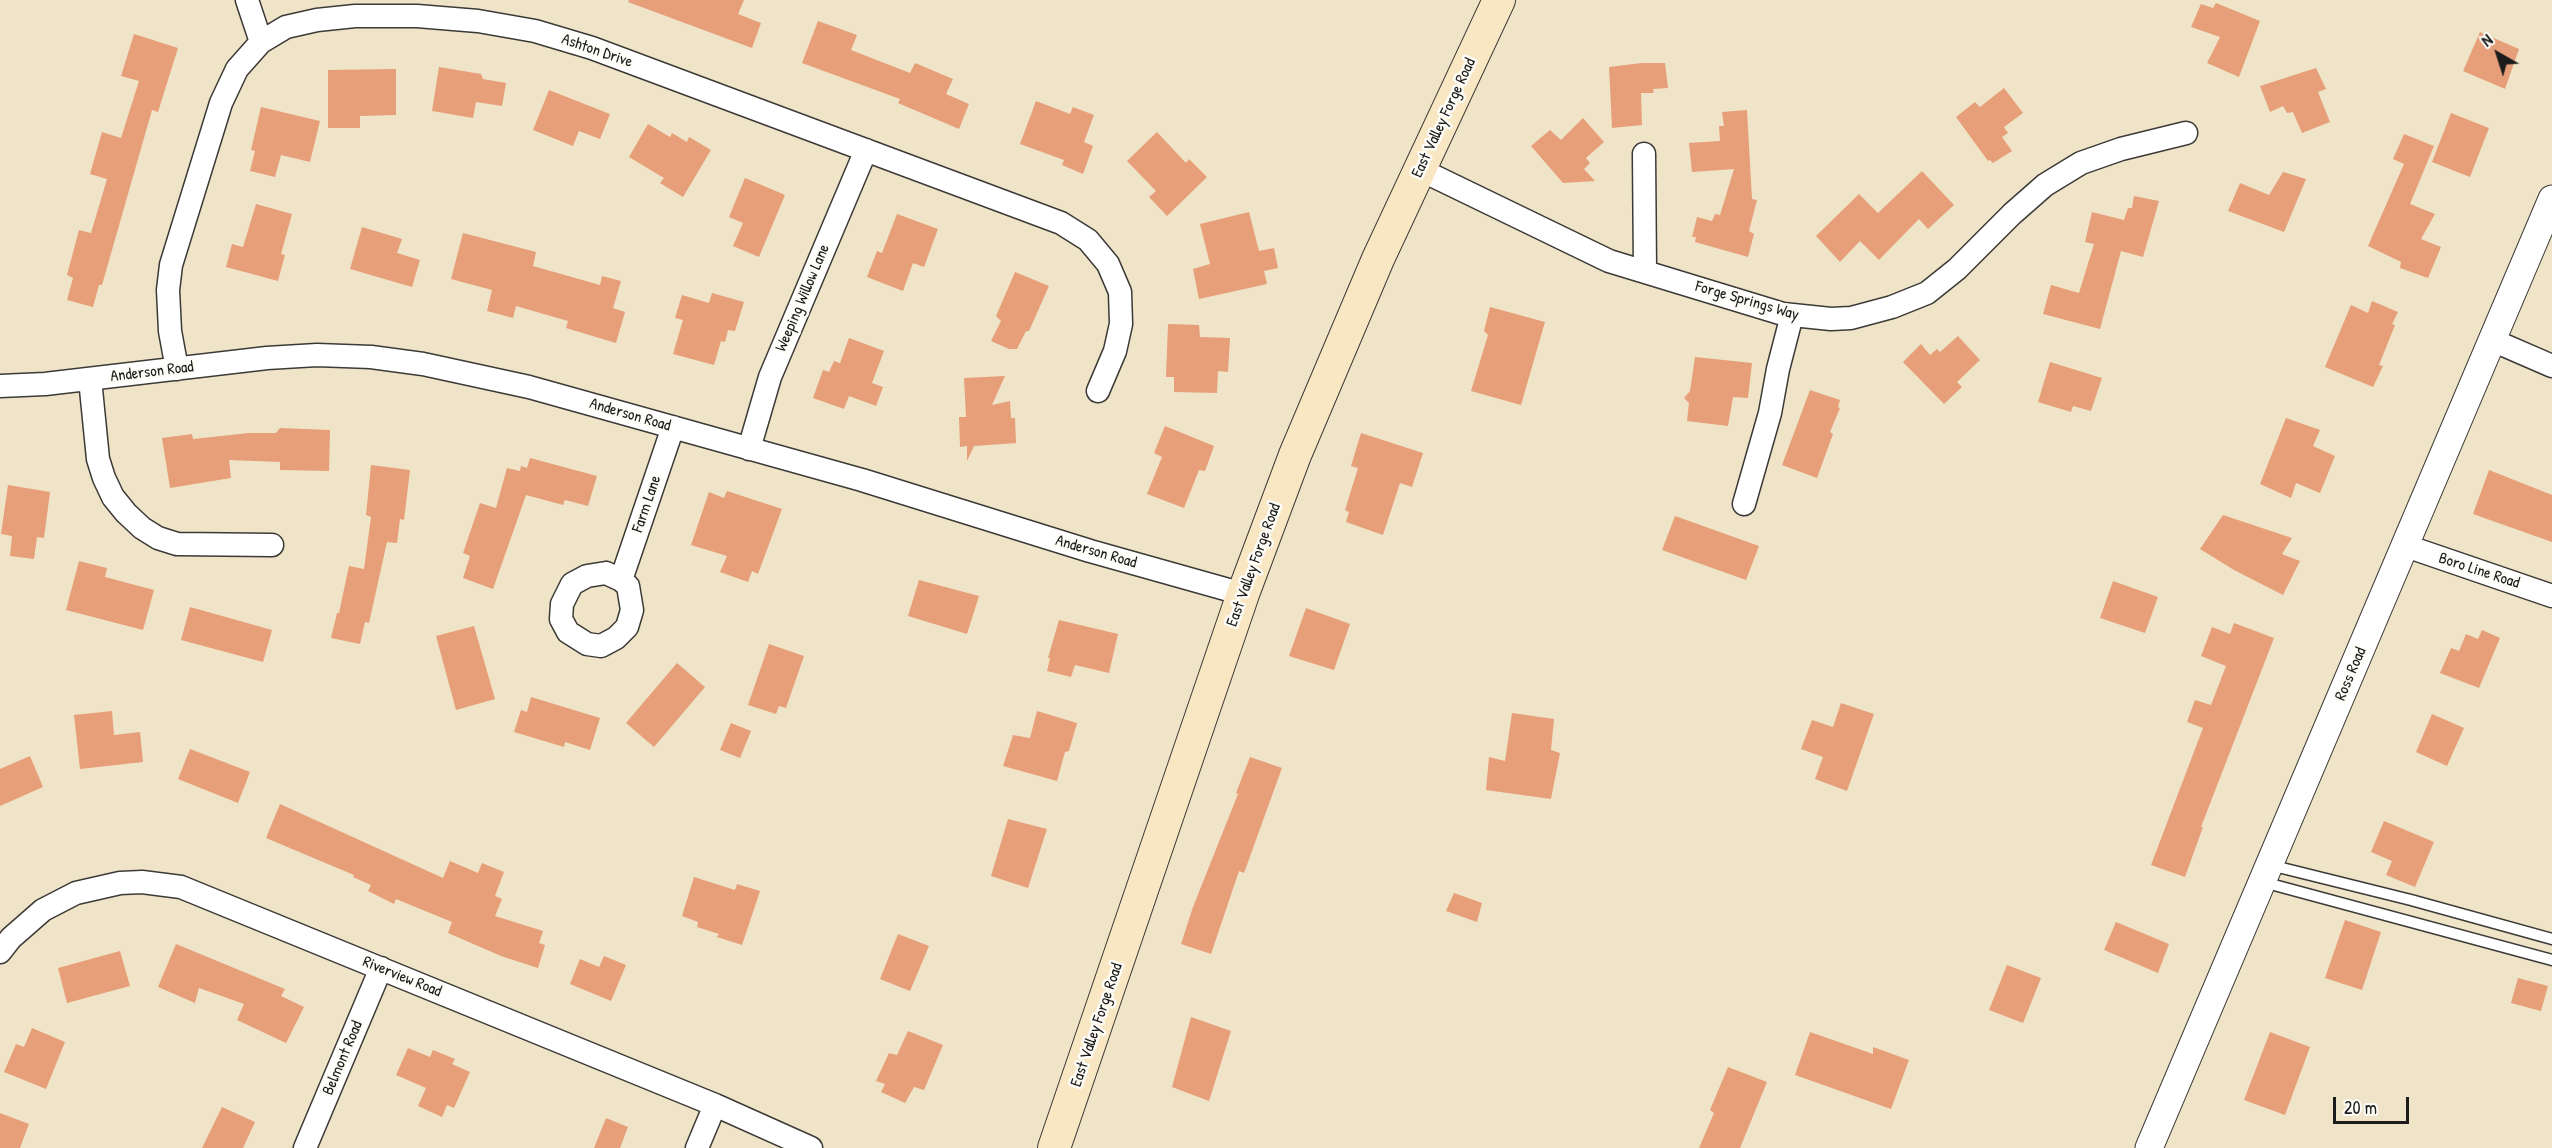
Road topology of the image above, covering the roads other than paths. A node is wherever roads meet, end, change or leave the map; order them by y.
1 (246, 0) edge
2 (1500, 0) edge
3 (261, 42) junction
4 (2186, 133) dead end
5 (866, 150) junction
6 (1644, 154) dead end
7 (1419, 169) junction
8 (2552, 199) edge
9 (1645, 271) junction
10 (1792, 315) junction
11 (2492, 340) junction
12 (2552, 366) edge
13 (177, 369) junction
14 (90, 379) junction
15 (0, 386) edge
16 (1098, 392) dead end
17 (674, 427) junction
18 (749, 449) junction
19 (1744, 504) dead end
20 (272, 545) dead end
21 (2406, 546) junction
22 (621, 580) dead end
23 (1244, 594) junction
24 (2552, 596) edge
25 (2266, 873) junction
26 (2552, 939) edge
27 (0, 952) edge
28 (2552, 960) edge
29 (381, 968) junction
30 (715, 1105) junction
31 (305, 1148) edge
32 (697, 1148) edge
33 (811, 1148) edge
34 (1054, 1148) edge
35 (2149, 1148) edge

1 - 3 street
2 - 7 main road, East Valley Forge Road
3 - 5 street, Ashton Drive
3 - 13 street, Ashton Drive
4 - 10 street, Forge Springs Way
5 - 16 street, Ashton Drive
5 - 18 street, Weeping Willow Lane
6 - 9 street
7 - 9 street, Forge Springs Way
7 - 23 main road, East Valley Forge Road
8 - 11 street, Ross Road
9 - 10 street, Forge Springs Way
10 - 19 street
11 - 12 street
11 - 21 street, Ross Road
13 - 14 street, Anderson Road
13 - 17 street, Anderson Road
14 - 15 street, Anderson Road
14 - 20 street
17 - 18 street, Anderson Road
17 - 22 street, Farm Lane
18 - 23 street, Anderson Road
21 - 24 street, Boro Line Road
21 - 25 street, Ross Road
23 - 34 main road, East Valley Forge Road
25 - 26 lane
25 - 28 lane
25 - 35 street, Ross Road
27 - 29 street, Riverview Road
29 - 30 street, Riverview Road
29 - 31 street, Belmont Road
30 - 32 street
30 - 33 street, Riverview Road

